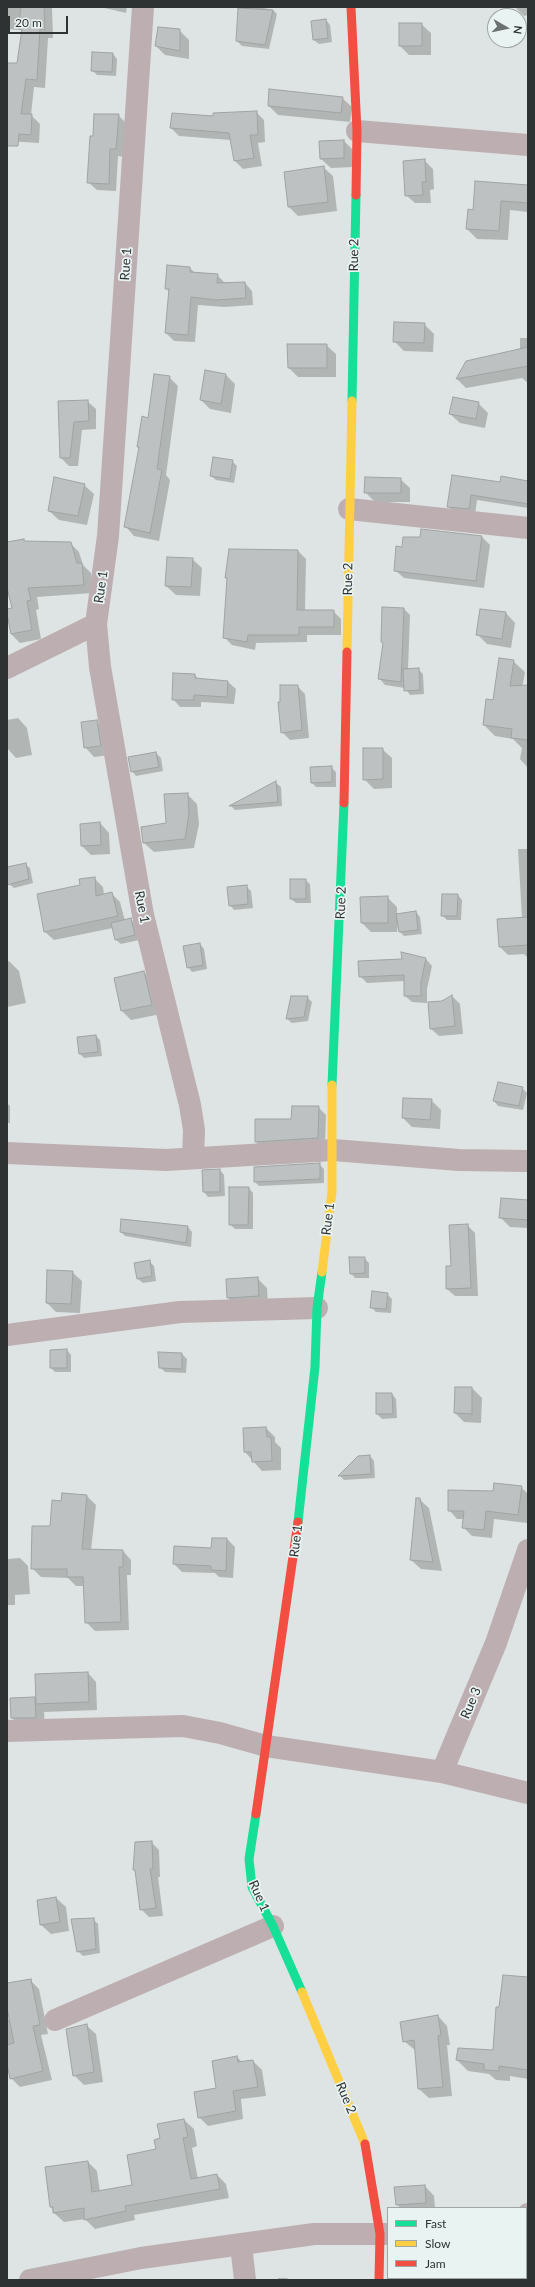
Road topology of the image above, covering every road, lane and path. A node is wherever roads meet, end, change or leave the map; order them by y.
1 (143, 7) edge
2 (351, 7) edge
3 (357, 131) junction
4 (528, 145) edge
5 (349, 509) junction
6 (528, 528) edge
7 (96, 624) junction
8 (7, 668) edge
9 (333, 1150) junction
10 (7, 1152) edge
11 (193, 1158) junction
12 (528, 1161) edge
13 (317, 1308) junction
14 (7, 1335) edge
15 (528, 1550) edge
16 (7, 1731) edge
17 (266, 1746) junction
18 (442, 1772) junction
19 (528, 1793) edge
20 (273, 1926) junction
21 (55, 2020) dead end
22 (384, 2234) edge
23 (241, 2244) junction
24 (30, 2280) edge
25 (245, 2280) edge
26 (379, 2280) edge

1 - 7 street, Rue 1
2 - 3 street, Rue 2
3 - 4 street
3 - 5 street, Rue 2
5 - 6 street
5 - 9 street, Rue 2
7 - 8 street
7 - 11 street, Rue 1
9 - 11 street
9 - 12 street
9 - 13 street, Rue 1
10 - 11 street
13 - 14 street
13 - 17 street, Rue 1
15 - 18 street, Rue 3
16 - 17 street
17 - 18 street
17 - 20 street, Rue 1
18 - 19 street
20 - 21 street
20 - 22 street, Rue 2
22 - 23 street
22 - 26 street, Rue 2
23 - 24 street
23 - 25 street

